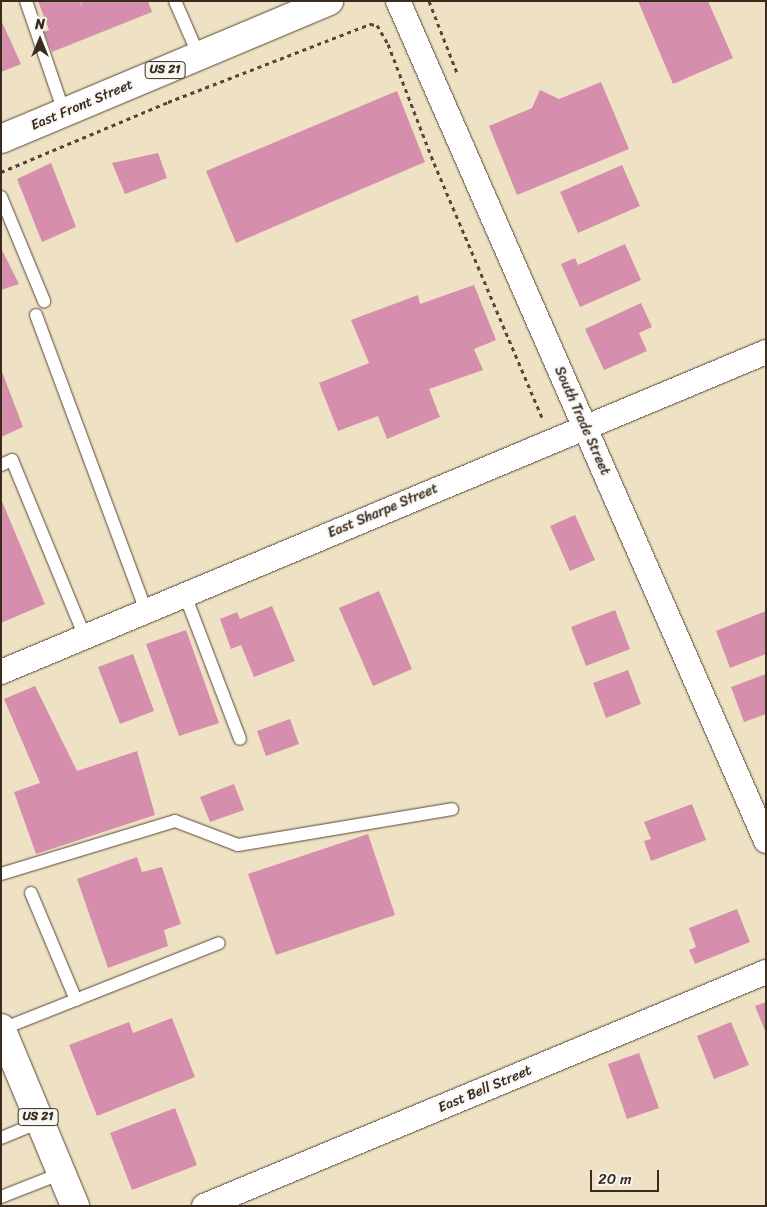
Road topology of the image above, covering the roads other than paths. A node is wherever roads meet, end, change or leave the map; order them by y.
1 (26, 1) edge
2 (175, 1) edge
3 (328, 1) edge
4 (398, 1) edge
5 (199, 56) junction
6 (64, 112) junction
7 (1, 139) edge
8 (1, 196) edge
9 (44, 301) dead end
10 (36, 315) dead end
11 (766, 352) edge
12 (584, 426) junction
13 (1, 465) edge
14 (185, 595) junction
15 (146, 611) junction
16 (85, 637) junction
17 (1, 672) edge
18 (240, 739) dead end
19 (452, 809) dead end
20 (766, 841) edge
21 (1, 874) edge
22 (30, 893) dead end
23 (219, 943) dead end
24 (766, 972) edge
25 (76, 1000) junction
26 (2, 1029) edge
27 (40, 1122) junction
28 (1, 1138) edge
29 (62, 1173) junction
30 (1, 1199) edge
31 (3, 1206) edge
32 (75, 1206) edge
33 (204, 1206) edge

1 - 6 lane
2 - 5 lane
3 - 5 main road, East Front Street / US 21
4 - 12 street, South Trade Street
5 - 6 main road, East Front Street / US 21
6 - 7 main road, East Front Street / US 21
8 - 9 lane
10 - 15 lane
11 - 12 street, East Sharpe Street
12 - 14 street, East Sharpe Street
12 - 20 street, South Trade Street
13 - 16 lane
14 - 15 street, East Sharpe Street
14 - 18 lane
15 - 16 street, East Sharpe Street
16 - 17 street, East Sharpe Street
19 - 21 lane
22 - 25 lane
23 - 25 lane
24 - 33 street, East Bell Street
25 - 26 lane
26 - 27 main road, US 21
27 - 28 lane
27 - 29 main road, US 21
29 - 30 lane
29 - 32 main road, US 21
30 - 31 lane

